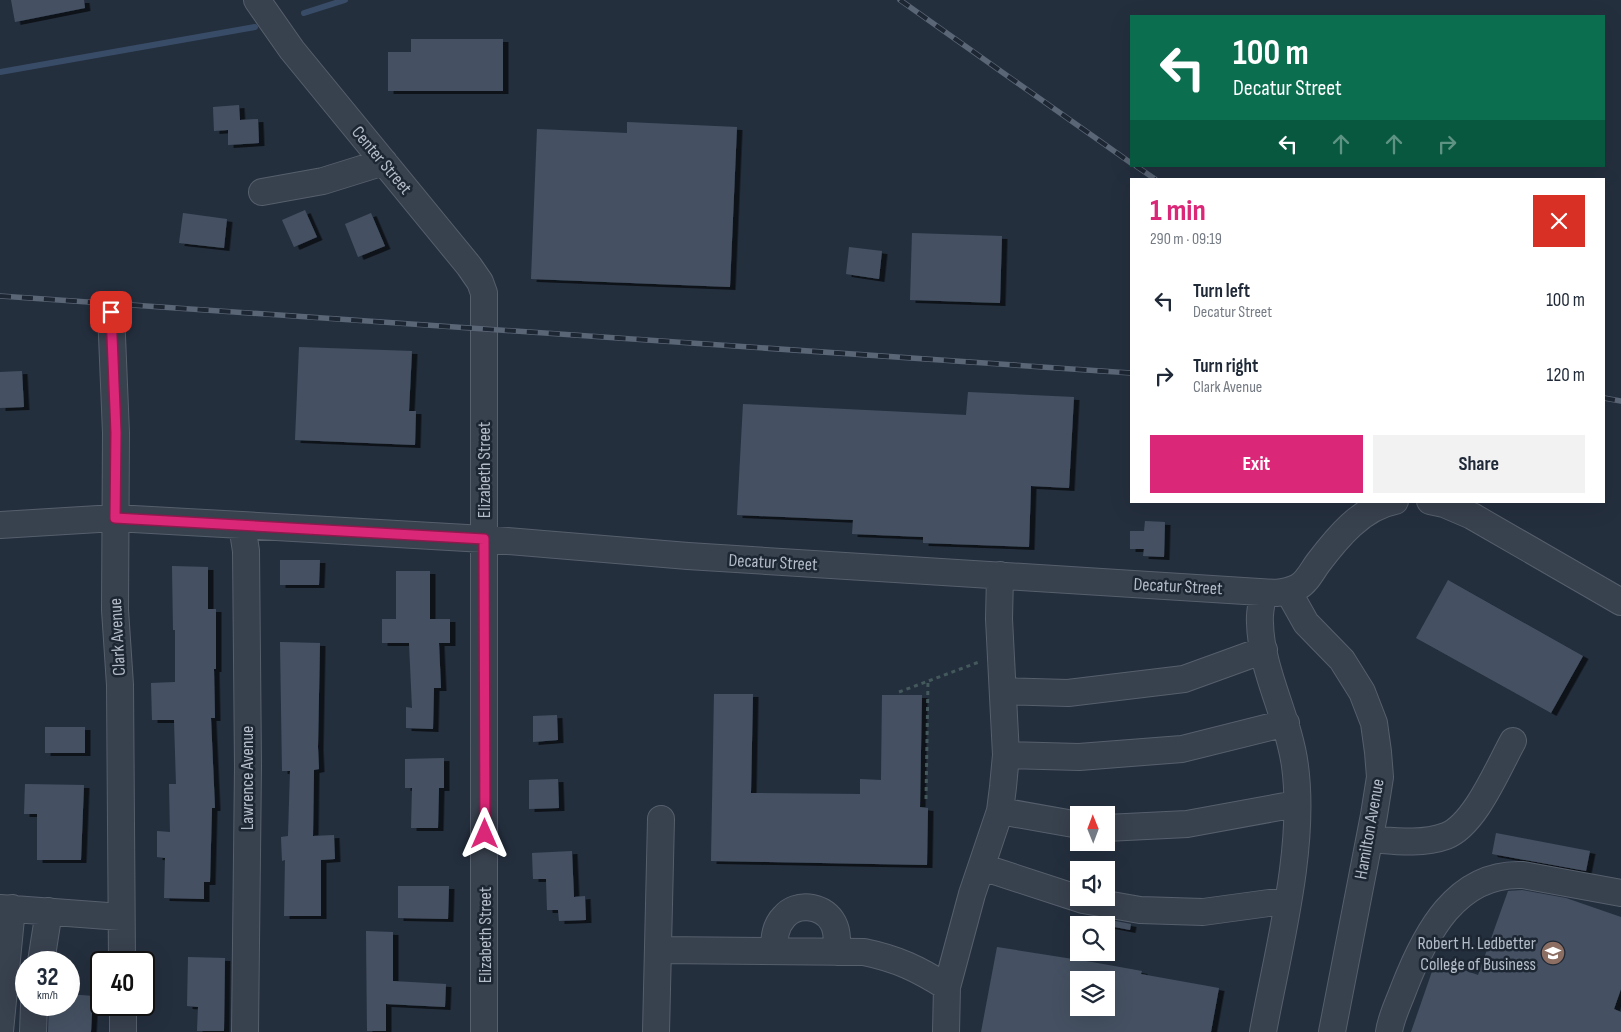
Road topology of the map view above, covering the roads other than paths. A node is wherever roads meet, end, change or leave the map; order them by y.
1 (257, 0) edge
2 (384, 162) junction
3 (262, 192) dead end
4 (111, 312) dead end
5 (483, 328) joint
6 (1386, 503) edge
7 (1439, 503) edge
8 (115, 518) junction
9 (0, 525) edge
10 (242, 525) junction
11 (484, 539) junction
12 (1000, 575) junction
13 (1276, 592) junction
14 (1621, 602) edge
15 (1264, 650) junction
16 (1003, 691) junction
17 (1286, 723) junction
18 (1513, 741) dead end
19 (1006, 755) junction
20 (1296, 804) junction
21 (1000, 811) junction
22 (661, 819) dead end
23 (1070, 823) edge
24 (1115, 828) edge
25 (1370, 838) junction
26 (982, 867) junction
27 (1621, 893) edge
28 (1287, 903) junction
29 (6, 908) edge
30 (49, 911) junction
31 (121, 917) junction
32 (658, 950) junction
33 (774, 950) junction
34 (43, 951) edge
35 (122, 951) edge
36 (837, 952) junction
37 (947, 988) junction
38 (33, 1016) edge
39 (123, 1016) edge
40 (0, 1031) edge
41 (32, 1032) edge
42 (123, 1032) edge
43 (245, 1032) edge
44 (484, 1032) edge
45 (656, 1032) edge
46 (946, 1032) edge
47 (1263, 1032) edge
48 (1332, 1032) edge
49 (1389, 1032) edge

1 - 2 street, Center Street
2 - 3 street
2 - 5 street, Center Street
4 - 8 street, Clark Avenue
5 - 11 street, Elizabeth Street
6 - 13 street
7 - 14 street
8 - 9 street, Decatur Street
8 - 10 street, Decatur Street
8 - 31 street, Clark Avenue
10 - 11 street, Decatur Street
10 - 43 street, Lawrence Avenue
11 - 12 street, Decatur Street
11 - 44 street, Elizabeth Street
12 - 13 street, Decatur Street
12 - 16 street
13 - 15 street
13 - 25 street, Hamilton Avenue
15 - 16 street
15 - 17 street
16 - 19 street
17 - 19 street
17 - 20 street
18 - 25 street
19 - 21 street
20 - 24 street
20 - 28 street
21 - 23 street
21 - 26 street
22 - 32 street
25 - 48 street, Hamilton Avenue
26 - 28 street
26 - 37 street
27 - 49 street
28 - 47 street
29 - 30 street
29 - 40 street
30 - 31 street
30 - 34 street
31 - 35 street, Clark Avenue
32 - 33 street
32 - 45 street
33 - 36 street
33 - 36 street
36 - 37 street
37 - 46 street
38 - 41 street
39 - 42 street

